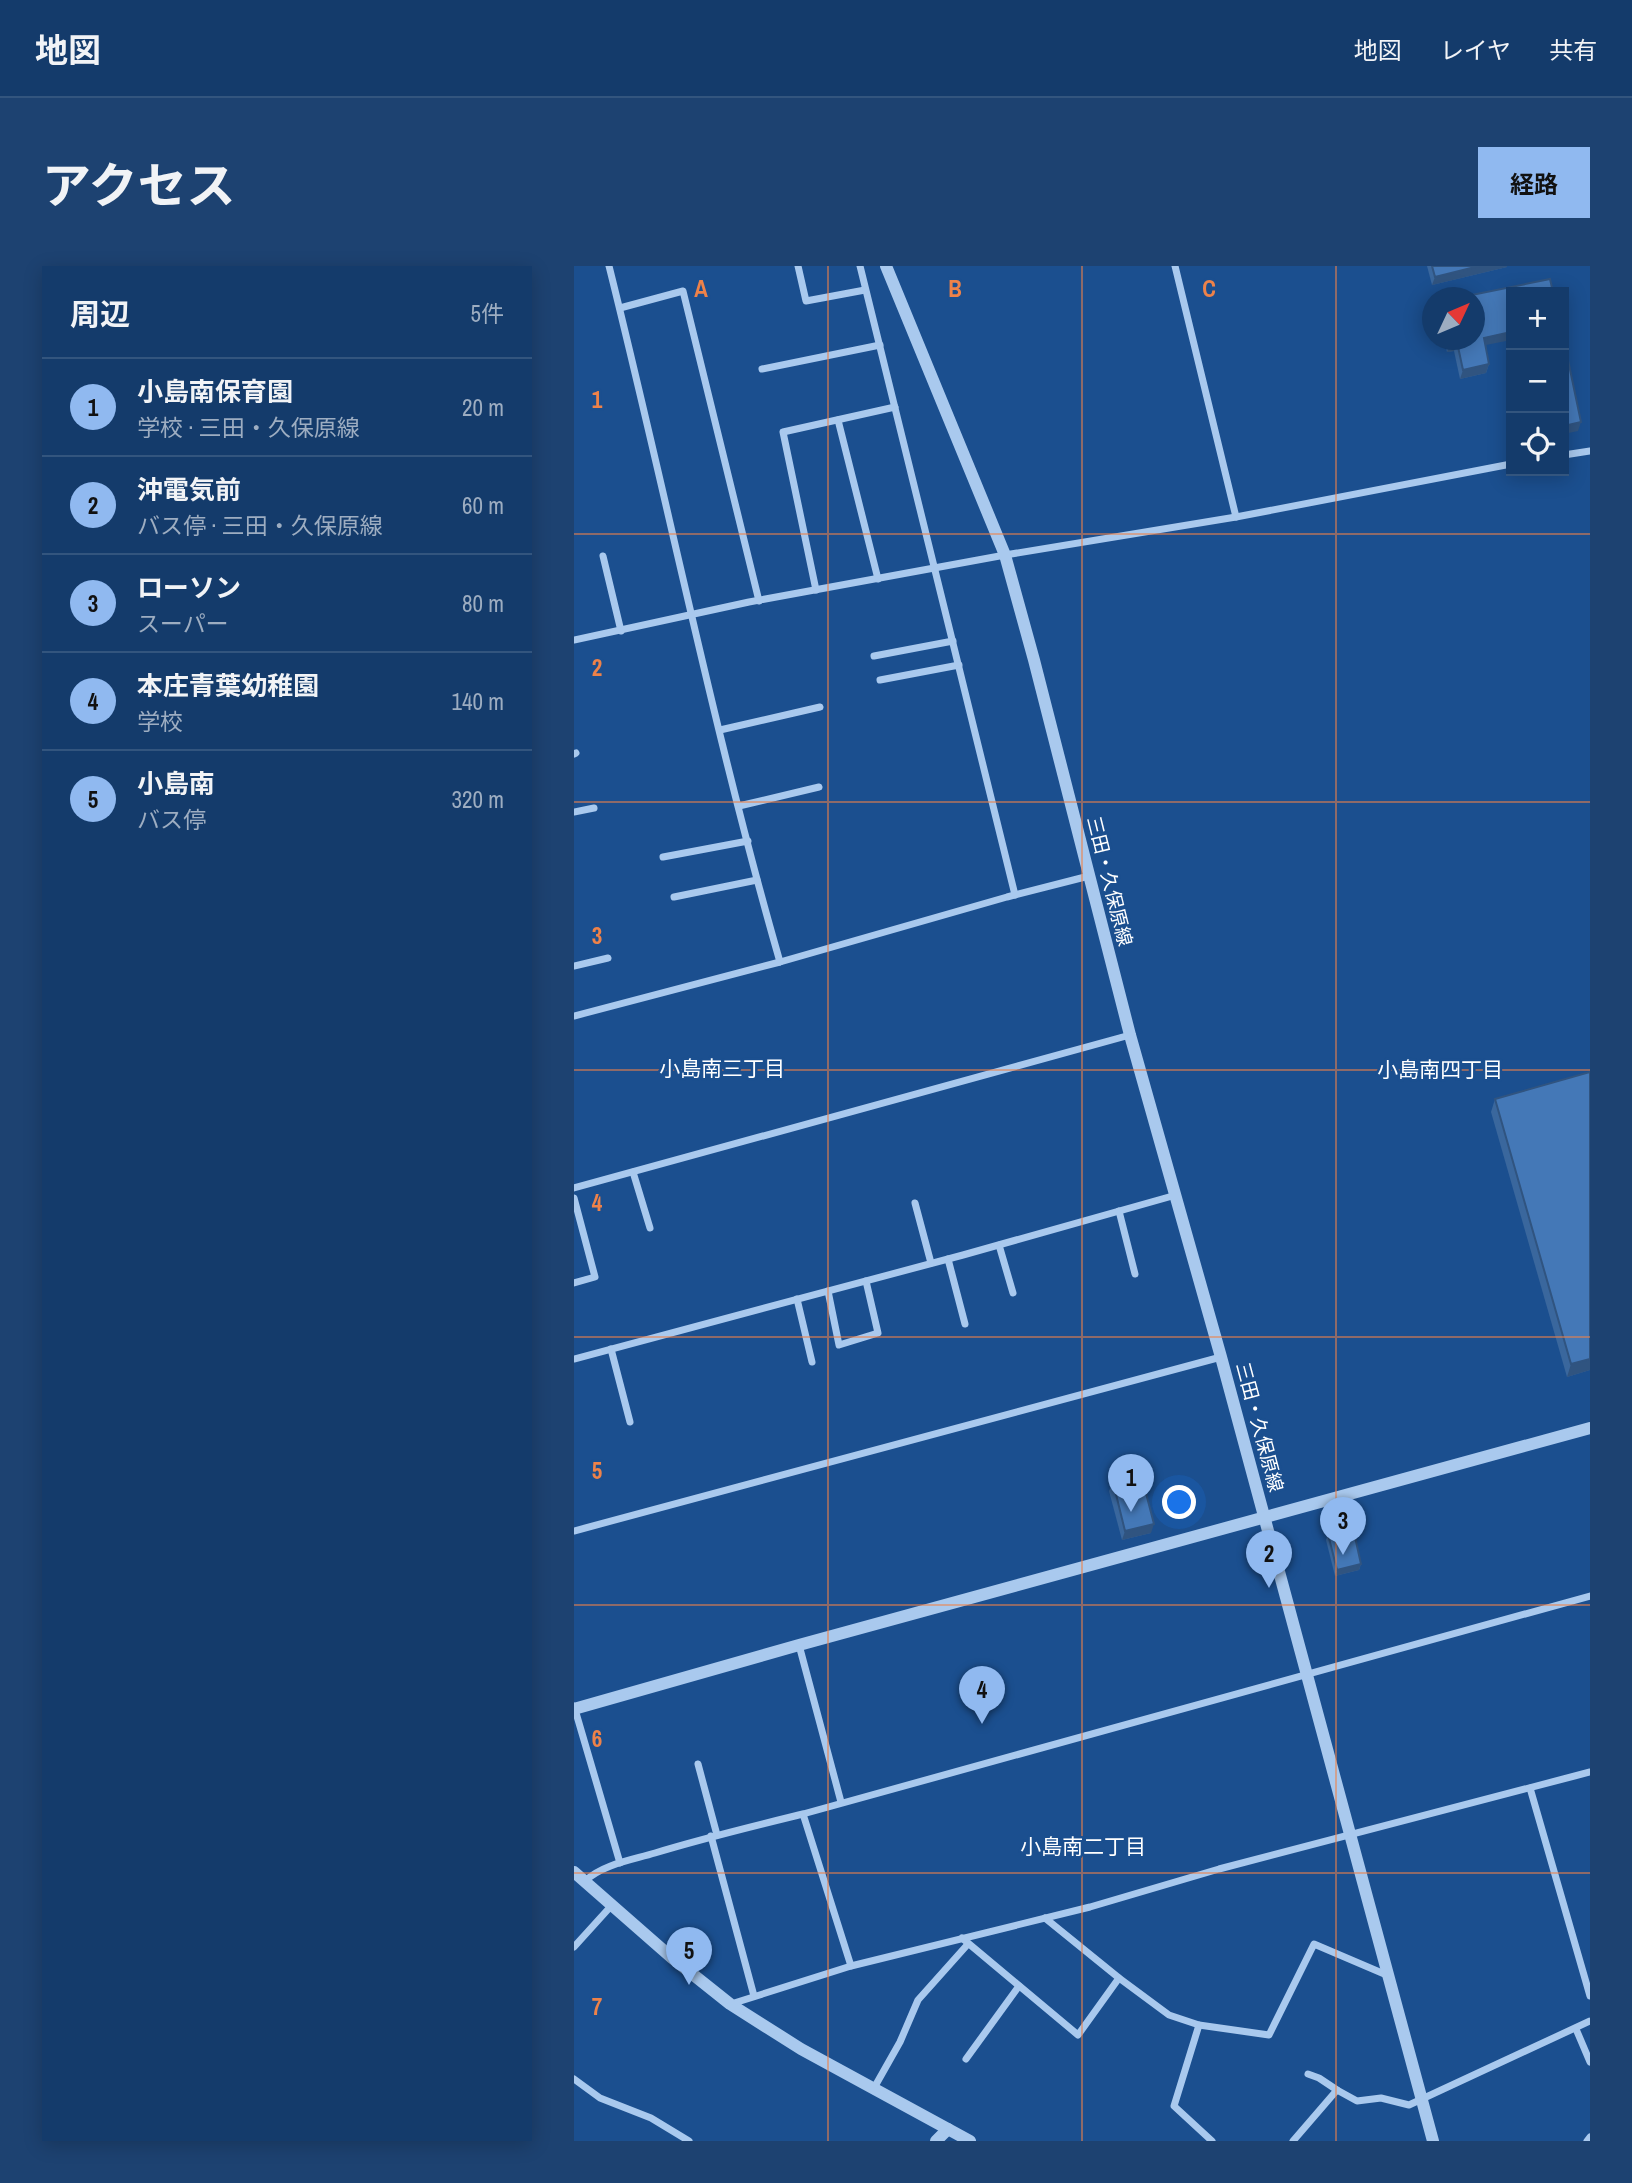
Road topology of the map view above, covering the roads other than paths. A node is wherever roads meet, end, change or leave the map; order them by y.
1 (610, 266) edge
2 (798, 266) edge
3 (860, 266) edge
4 (886, 266) edge
5 (1175, 266) edge
6 (865, 290) junction
7 (620, 307) junction
8 (880, 345) junction
9 (762, 369) dead end
10 (895, 407) junction
11 (838, 420) junction
12 (1590, 451) edge
13 (1569, 454) edge
14 (1506, 465) edge
15 (1236, 517) junction
16 (1005, 555) junction
17 (603, 556) dead end
18 (935, 568) junction
19 (878, 579) junction
20 (816, 590) junction
21 (759, 601) junction
22 (690, 616) junction
23 (621, 631) junction
24 (574, 640) edge
25 (953, 640) junction
26 (874, 656) dead end
27 (959, 665) junction
28 (880, 680) dead end
29 (820, 707) dead end
30 (720, 730) junction
31 (819, 787) dead end
32 (739, 806) junction
33 (594, 808) dead end
34 (574, 813) edge
35 (748, 841) junction
36 (663, 857) dead end
37 (1089, 876) junction
38 (757, 880) junction
39 (1016, 895) junction
40 (674, 897) dead end
41 (608, 958) dead end
42 (780, 962) junction
43 (574, 966) edge
44 (574, 1016) edge
45 (1130, 1035) junction
46 (633, 1172) junction
47 (574, 1188) edge
48 (1176, 1195) junction
49 (574, 1198) edge
50 (915, 1203) dead end
51 (1119, 1211) junction
52 (650, 1228) dead end
53 (999, 1245) junction
54 (948, 1259) junction
55 (931, 1263) junction
56 (1135, 1274) dead end
57 (866, 1281) junction
58 (574, 1283) edge
59 (828, 1291) junction
60 (1013, 1293) dead end
61 (797, 1299) junction
62 (965, 1324) dead end
63 (611, 1349) junction
64 (1221, 1357) junction
65 (574, 1359) edge
66 (812, 1362) dead end
67 (630, 1422) dead end
68 (1590, 1428) edge
69 (1264, 1517) junction
70 (574, 1531) edge
71 (1590, 1596) edge
72 (799, 1645) junction
73 (1307, 1675) junction
74 (574, 1708) edge
75 (698, 1764) dead end
76 (1590, 1772) edge
77 (1530, 1788) junction
78 (841, 1802) junction
79 (803, 1814) junction
80 (1350, 1835) junction
81 (714, 1836) junction
82 (621, 1863) junction
83 (574, 1872) edge
84 (585, 1881) junction
85 (612, 1905) junction
86 (1045, 1918) junction
87 (965, 1941) junction
88 (574, 1947) edge
89 (851, 1966) junction
90 (1389, 1976) junction
91 (1119, 1978) junction
92 (1019, 1986) junction
93 (754, 1996) junction
94 (1590, 1996) edge
95 (730, 2004) junction
96 (1590, 2021) edge
97 (1199, 2025) junction
98 (1576, 2029) junction
99 (966, 2059) dead end
100 (1590, 2062) edge
101 (1308, 2074) dead end
102 (574, 2079) edge
103 (874, 2088) junction
104 (1337, 2090) junction
105 (1421, 2099) junction
106 (948, 2129) junction
107 (690, 2141) edge
108 (936, 2141) edge
109 (970, 2141) edge
110 (1212, 2141) edge
111 (1293, 2141) edge
112 (1433, 2141) edge

1 - 7 street
2 - 6 street
3 - 6 street
4 - 16 street, 三田・久保原線
5 - 15 street
6 - 8 street
7 - 21 street
7 - 22 street
8 - 9 street
8 - 10 street
10 - 11 street
10 - 18 street
11 - 19 street
11 - 20 street
12 - 13 street
14 - 15 street
15 - 16 street
16 - 18 street
16 - 37 street, 三田・久保原線
17 - 23 street
18 - 19 street
18 - 25 street
19 - 20 street
20 - 21 street
21 - 22 street
22 - 23 street
22 - 30 street
23 - 24 street
25 - 26 street
25 - 27 street
27 - 28 street
27 - 39 street
29 - 30 street
30 - 32 street
31 - 32 street
32 - 35 street
33 - 34 street
35 - 36 street
35 - 38 street
37 - 39 street
37 - 45 street, 三田・久保原線
38 - 40 street
38 - 42 street
39 - 42 street
41 - 43 street
42 - 44 street
45 - 46 street
45 - 48 street, 三田・久保原線
46 - 47 street
46 - 52 street
48 - 51 street
48 - 64 street, 三田・久保原線
49 - 58 street
50 - 55 street
51 - 53 street
51 - 56 street
53 - 54 street
53 - 60 street
54 - 55 street
54 - 62 street
55 - 57 street
57 - 59 street
57 - 59 street
59 - 61 street
61 - 63 street
61 - 66 street
63 - 65 street
63 - 67 street
64 - 69 street, 三田・久保原線
64 - 70 street
68 - 69 street
69 - 72 street
69 - 73 street, 三田・久保原線
71 - 73 street
72 - 74 street
72 - 78 street
73 - 78 street
73 - 80 street, 三田・久保原線
74 - 82 street
75 - 81 street
76 - 77 street
77 - 80 street
77 - 94 street
78 - 79 street
79 - 81 street
79 - 89 street
80 - 86 street
80 - 90 street, 三田・久保原線
81 - 82 street
81 - 93 street
82 - 84 street
83 - 84 street
84 - 85 street
85 - 88 street
85 - 95 street
86 - 87 street
86 - 91 street
87 - 89 street
87 - 92 street
87 - 103 street
89 - 93 street
90 - 97 street
90 - 105 street, 三田・久保原線
91 - 92 street
91 - 97 street
92 - 99 street
93 - 95 street
95 - 103 street
96 - 98 street
97 - 110 street
98 - 100 street
98 - 105 street
101 - 104 street
102 - 107 street
103 - 106 street
104 - 105 street
104 - 111 street
105 - 112 street, 三田・久保原線
106 - 108 street
106 - 109 street

